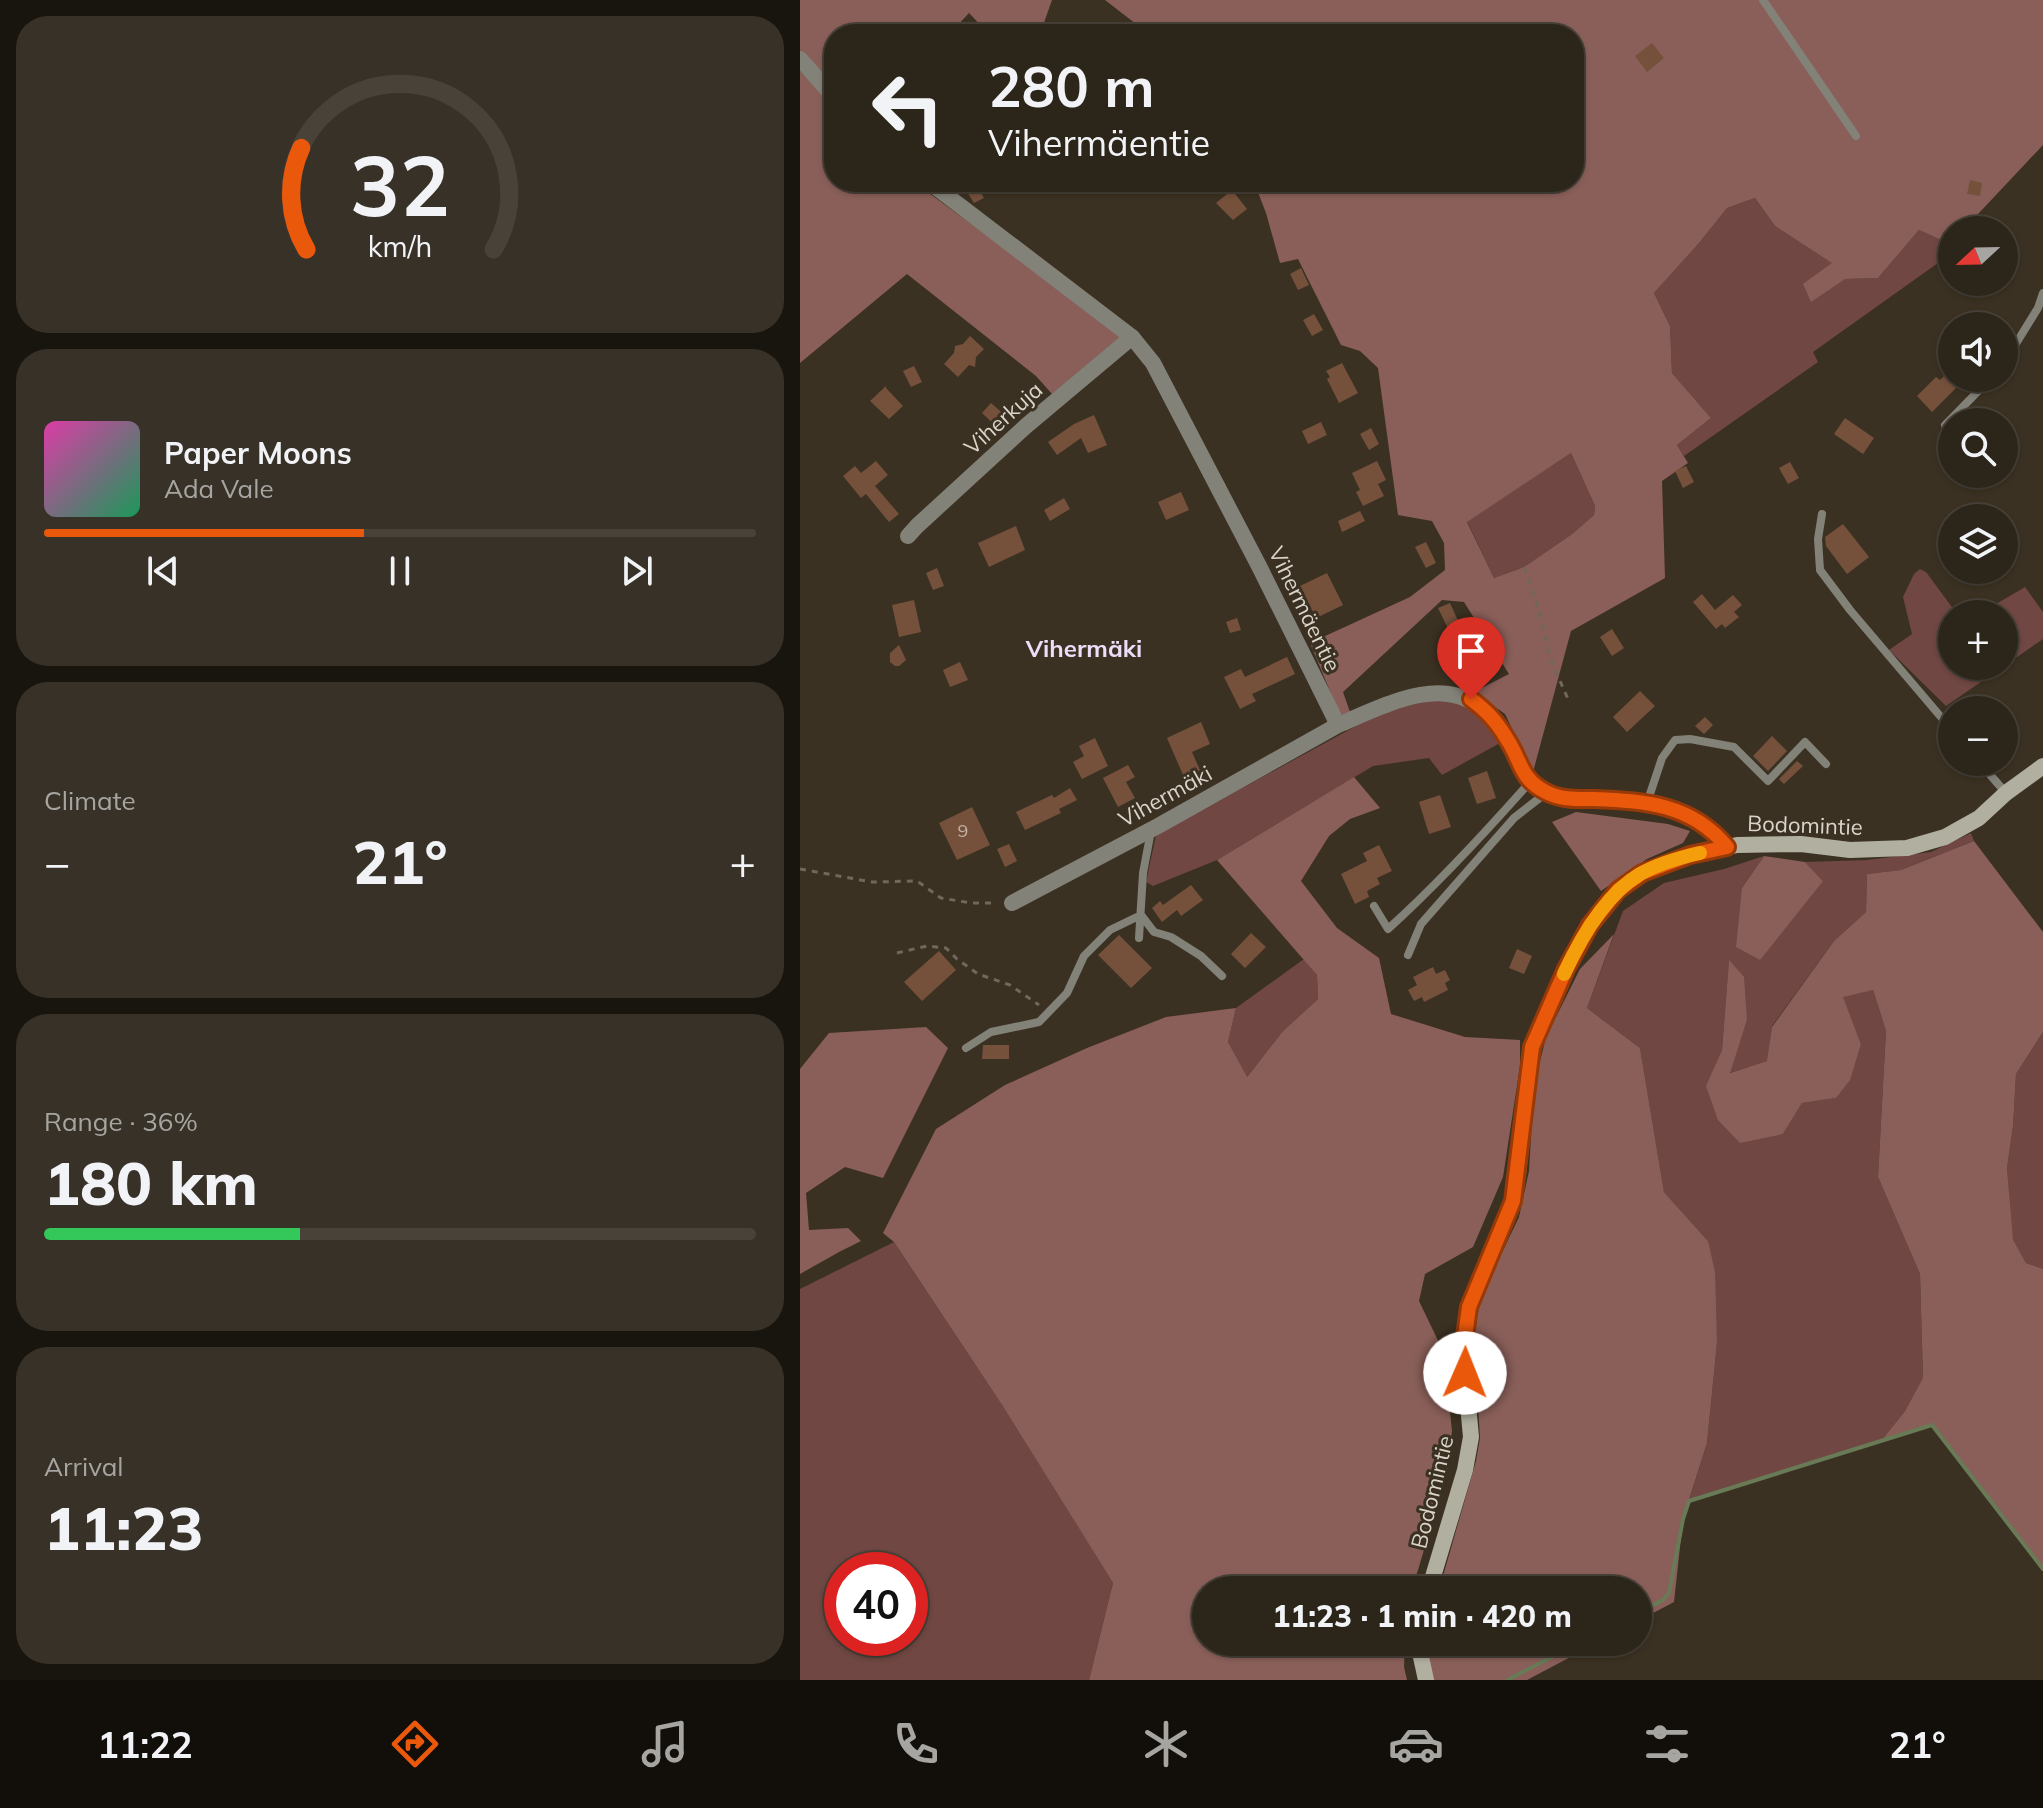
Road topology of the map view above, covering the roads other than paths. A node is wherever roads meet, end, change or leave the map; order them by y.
1 (1763, 0) edge
2 (800, 59) edge
3 (824, 86) edge
4 (1856, 136) dead end
5 (942, 192) edge
6 (2043, 293) edge
7 (1132, 337) junction
8 (2018, 340) edge
9 (1977, 392) edge
10 (1962, 408) edge
11 (1822, 514) dead end
12 (908, 536) dead end
13 (1938, 714) edge
14 (1338, 725) junction
15 (1826, 764) dead end
16 (2043, 766) edge
17 (1991, 776) edge
18 (1530, 782) junction
19 (1547, 793) junction
20 (2006, 793) junction
21 (1647, 803) junction
22 (1151, 830) junction
23 (1727, 847) junction
24 (1012, 903) road end
25 (1374, 906) dead end
26 (1141, 915) junction
27 (1139, 938) dead end
28 (1408, 955) dead end
29 (1222, 976) dead end
30 (966, 1048) dead end
31 (1433, 1576) edge
32 (1421, 1656) edge
33 (1426, 1680) edge

1 - 4 lane
2 - 3 street
5 - 7 street, Vihermäentie
6 - 8 lane
7 - 12 street, Viherkuja
7 - 14 street, Vihermäentie
9 - 10 lane
11 - 13 lane
14 - 18 street
14 - 22 street, Vihermäki
15 - 21 lane
16 - 20 street, Bodomintie
17 - 20 lane
18 - 19 street
18 - 25 lane
19 - 21 street
19 - 28 lane
20 - 23 street, Bodomintie
21 - 23 street
22 - 24 street, Vihermäki
22 - 26 lane
23 - 31 street, Bodomintie
26 - 27 lane
26 - 29 lane
26 - 30 lane
32 - 33 street

